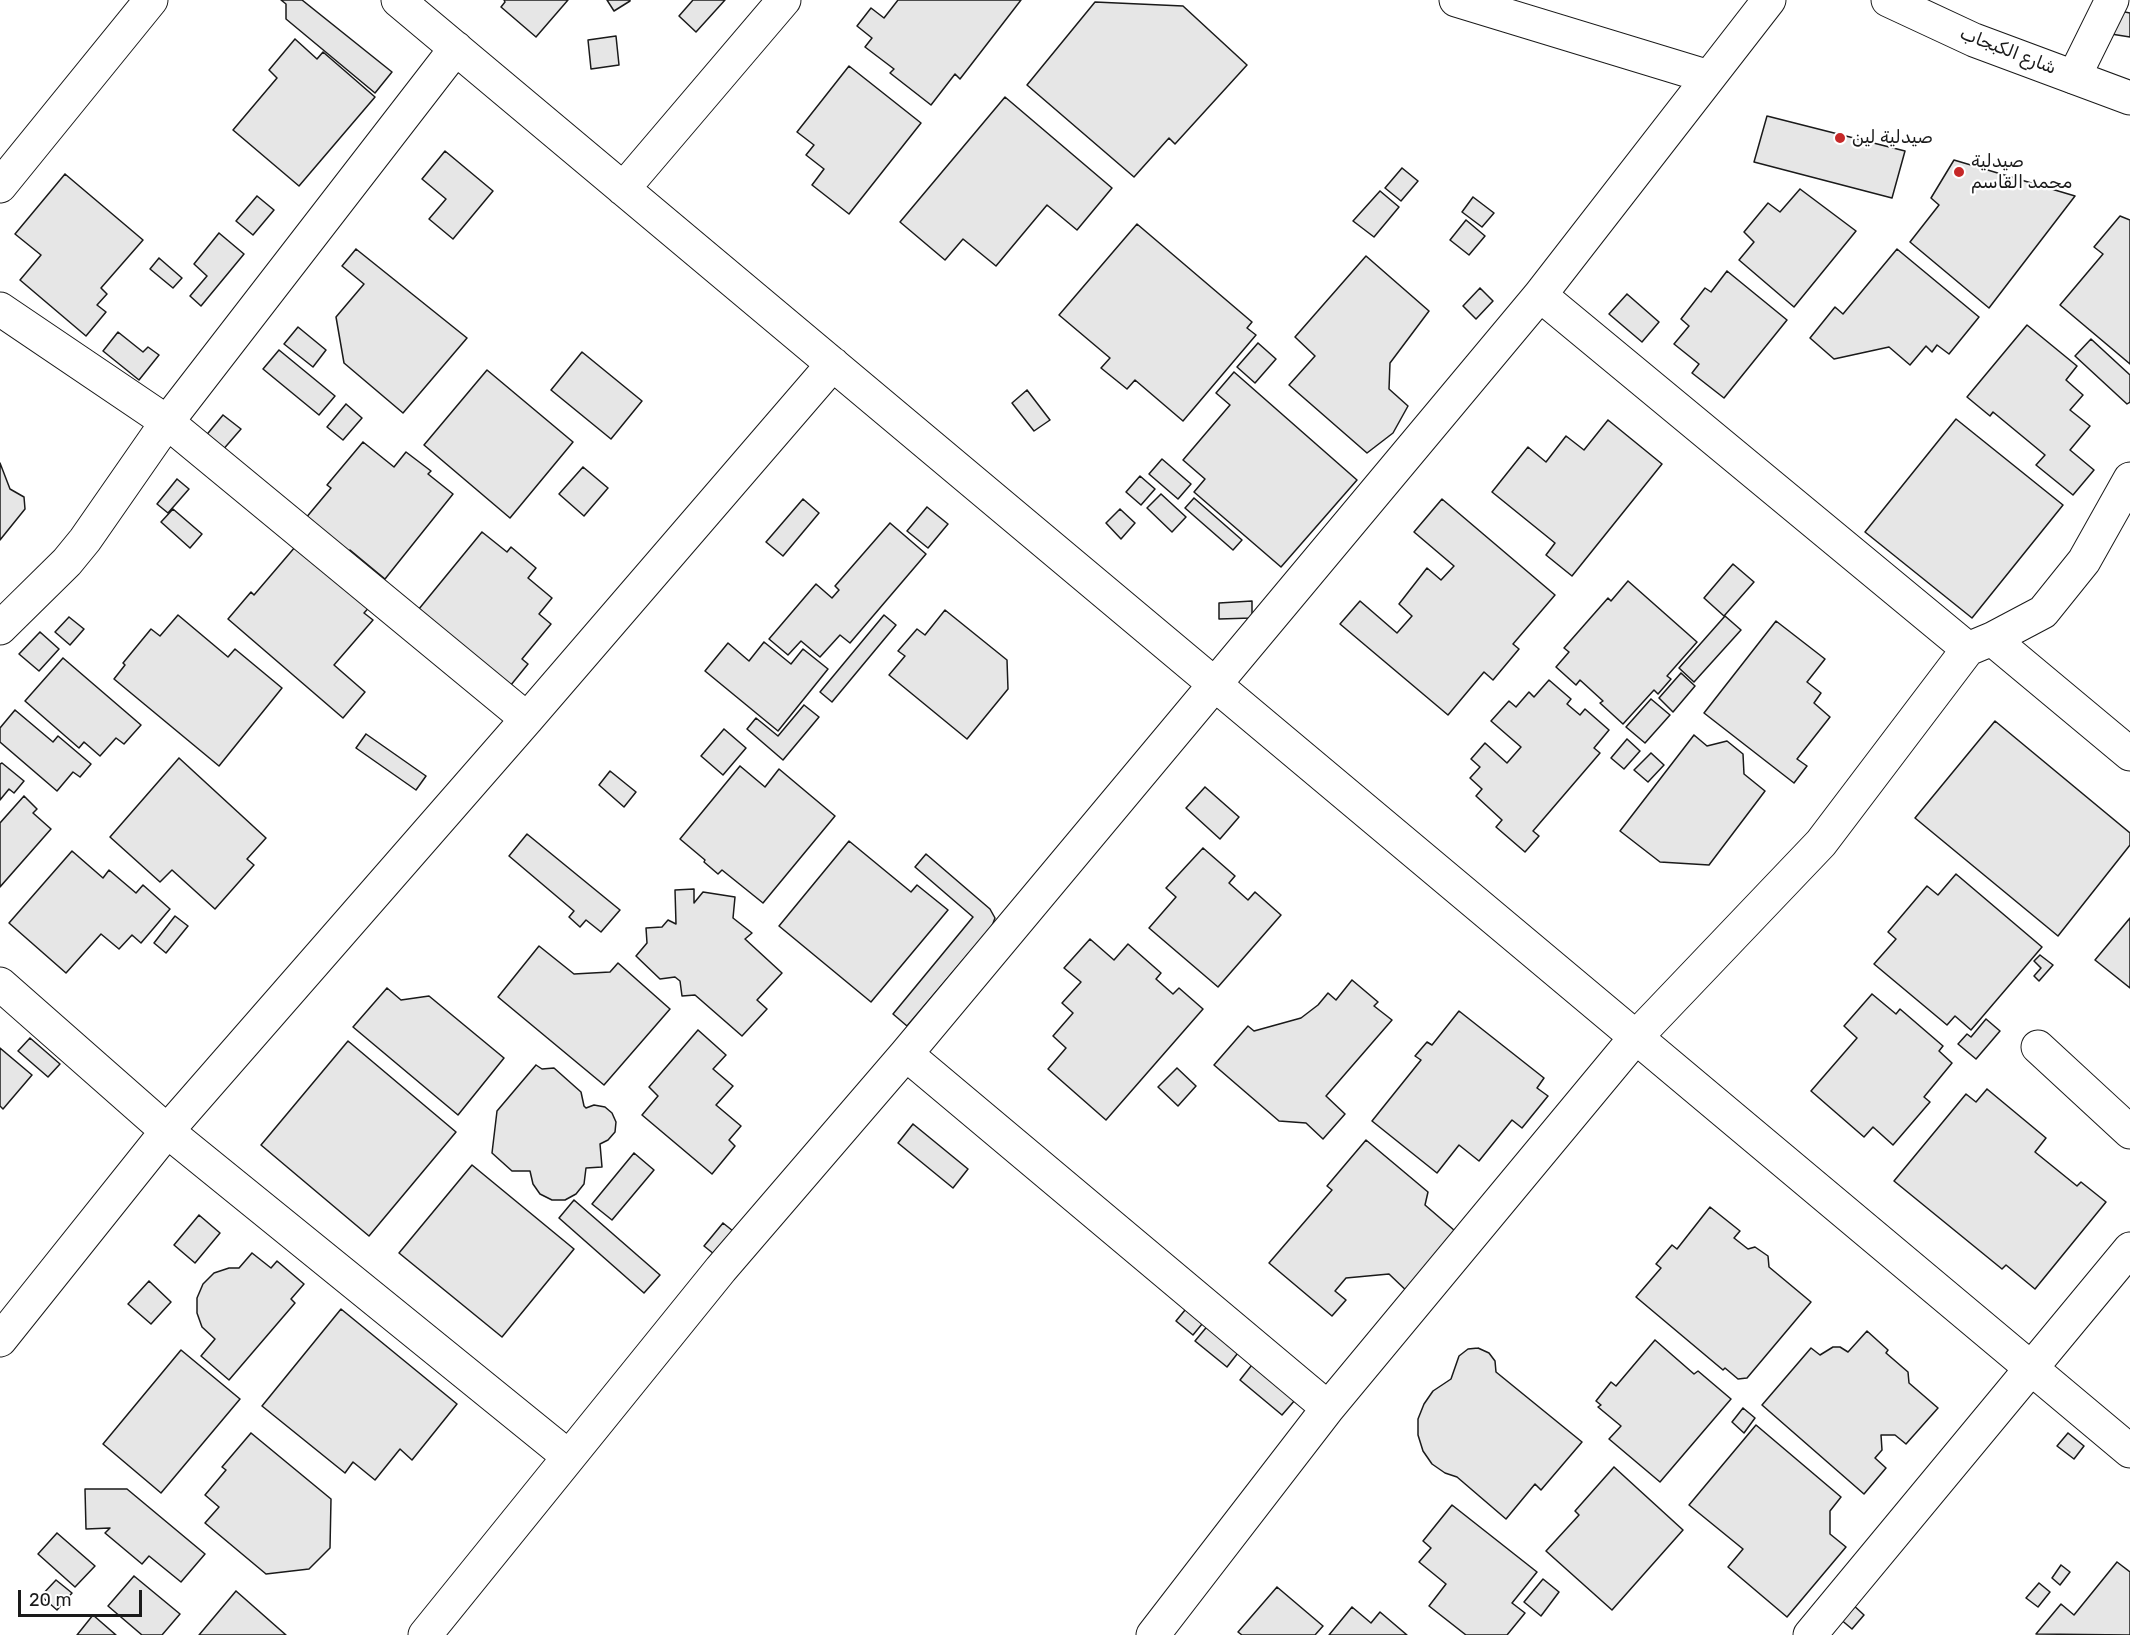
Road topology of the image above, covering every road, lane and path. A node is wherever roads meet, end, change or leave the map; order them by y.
1 (151, 0) edge
2 (398, 0) edge
3 (784, 0) edge
4 (1456, 0) edge
5 (1769, 0) edge
6 (1888, 0) edge
7 (2112, 0) edge
8 (456, 48) junction
9 (1709, 76) junction
10 (2074, 77) junction
11 (2130, 98) edge
12 (0, 186) edge
13 (623, 189) junction
14 (1540, 295) junction
15 (0, 309) edge
16 (832, 364) junction
17 (167, 422) junction
18 (2130, 479) edge
19 (0, 628) edge
20 (1980, 644) junction
21 (1215, 685) junction
22 (527, 719) junction
23 (2130, 754) edge
24 (0, 984) edge
25 (1636, 1037) junction
26 (2038, 1047) dead end
27 (906, 1054) junction
28 (167, 1131) junction
29 (2130, 1132) edge
30 (2130, 1249) edge
31 (0, 1340) edge
32 (2031, 1368) junction
33 (1328, 1408) junction
34 (2130, 1451) edge
35 (568, 1458) junction
36 (425, 1635) edge
37 (1153, 1635) edge
38 (1810, 1635) edge

1 - 12 street
2 - 8 street
3 - 13 street
4 - 9 street
5 - 9 street
6 - 10 street, شارع الكبجاب
7 - 10 street
8 - 13 street
8 - 17 street
9 - 14 street
10 - 11 street, شارع الكبجاب
13 - 16 street
14 - 20 street
14 - 21 street
15 - 17 street
16 - 21 street
16 - 22 street
17 - 19 street
17 - 22 street
18 - 20 street
20 - 23 street
20 - 25 street
21 - 25 street
21 - 27 street
22 - 28 street
24 - 28 street
25 - 32 street
25 - 33 street
26 - 29 street
27 - 33 street
27 - 35 street
28 - 31 street
28 - 35 street
30 - 32 street
32 - 34 street
32 - 38 street
33 - 37 street
35 - 36 street

